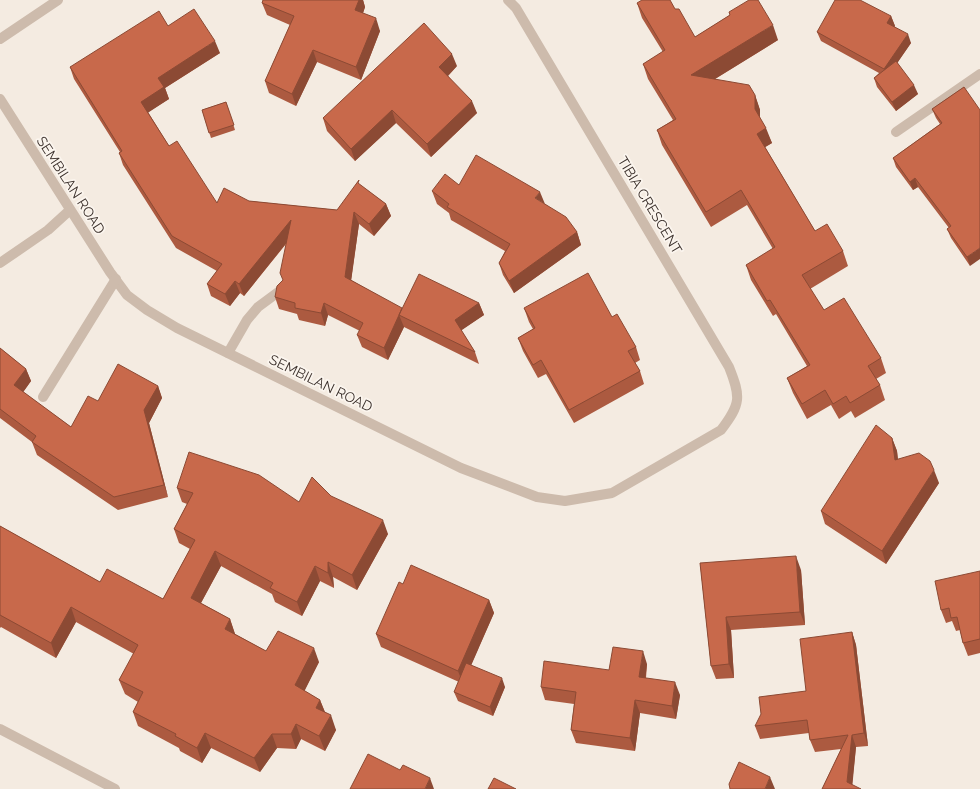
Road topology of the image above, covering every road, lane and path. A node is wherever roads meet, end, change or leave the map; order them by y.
1 (58, 0) edge
2 (508, 0) edge
3 (0, 39) edge
4 (980, 74) edge
5 (0, 99) edge
6 (896, 132) dead end
7 (70, 210) junction
8 (0, 263) edge
9 (116, 279) junction
10 (282, 290) edge
11 (228, 353) junction
12 (43, 397) dead end
13 (721, 430) joint
14 (0, 729) edge
15 (115, 789) edge

1 - 3 street
2 - 13 street, TIBIA CRESCENT
4 - 6 street
5 - 7 street, SEMBILAN ROAD
7 - 8 street
7 - 9 street, SEMBILAN ROAD
9 - 11 street, SEMBILAN ROAD
9 - 12 street
10 - 11 street
11 - 13 street, SEMBILAN ROAD
14 - 15 street

